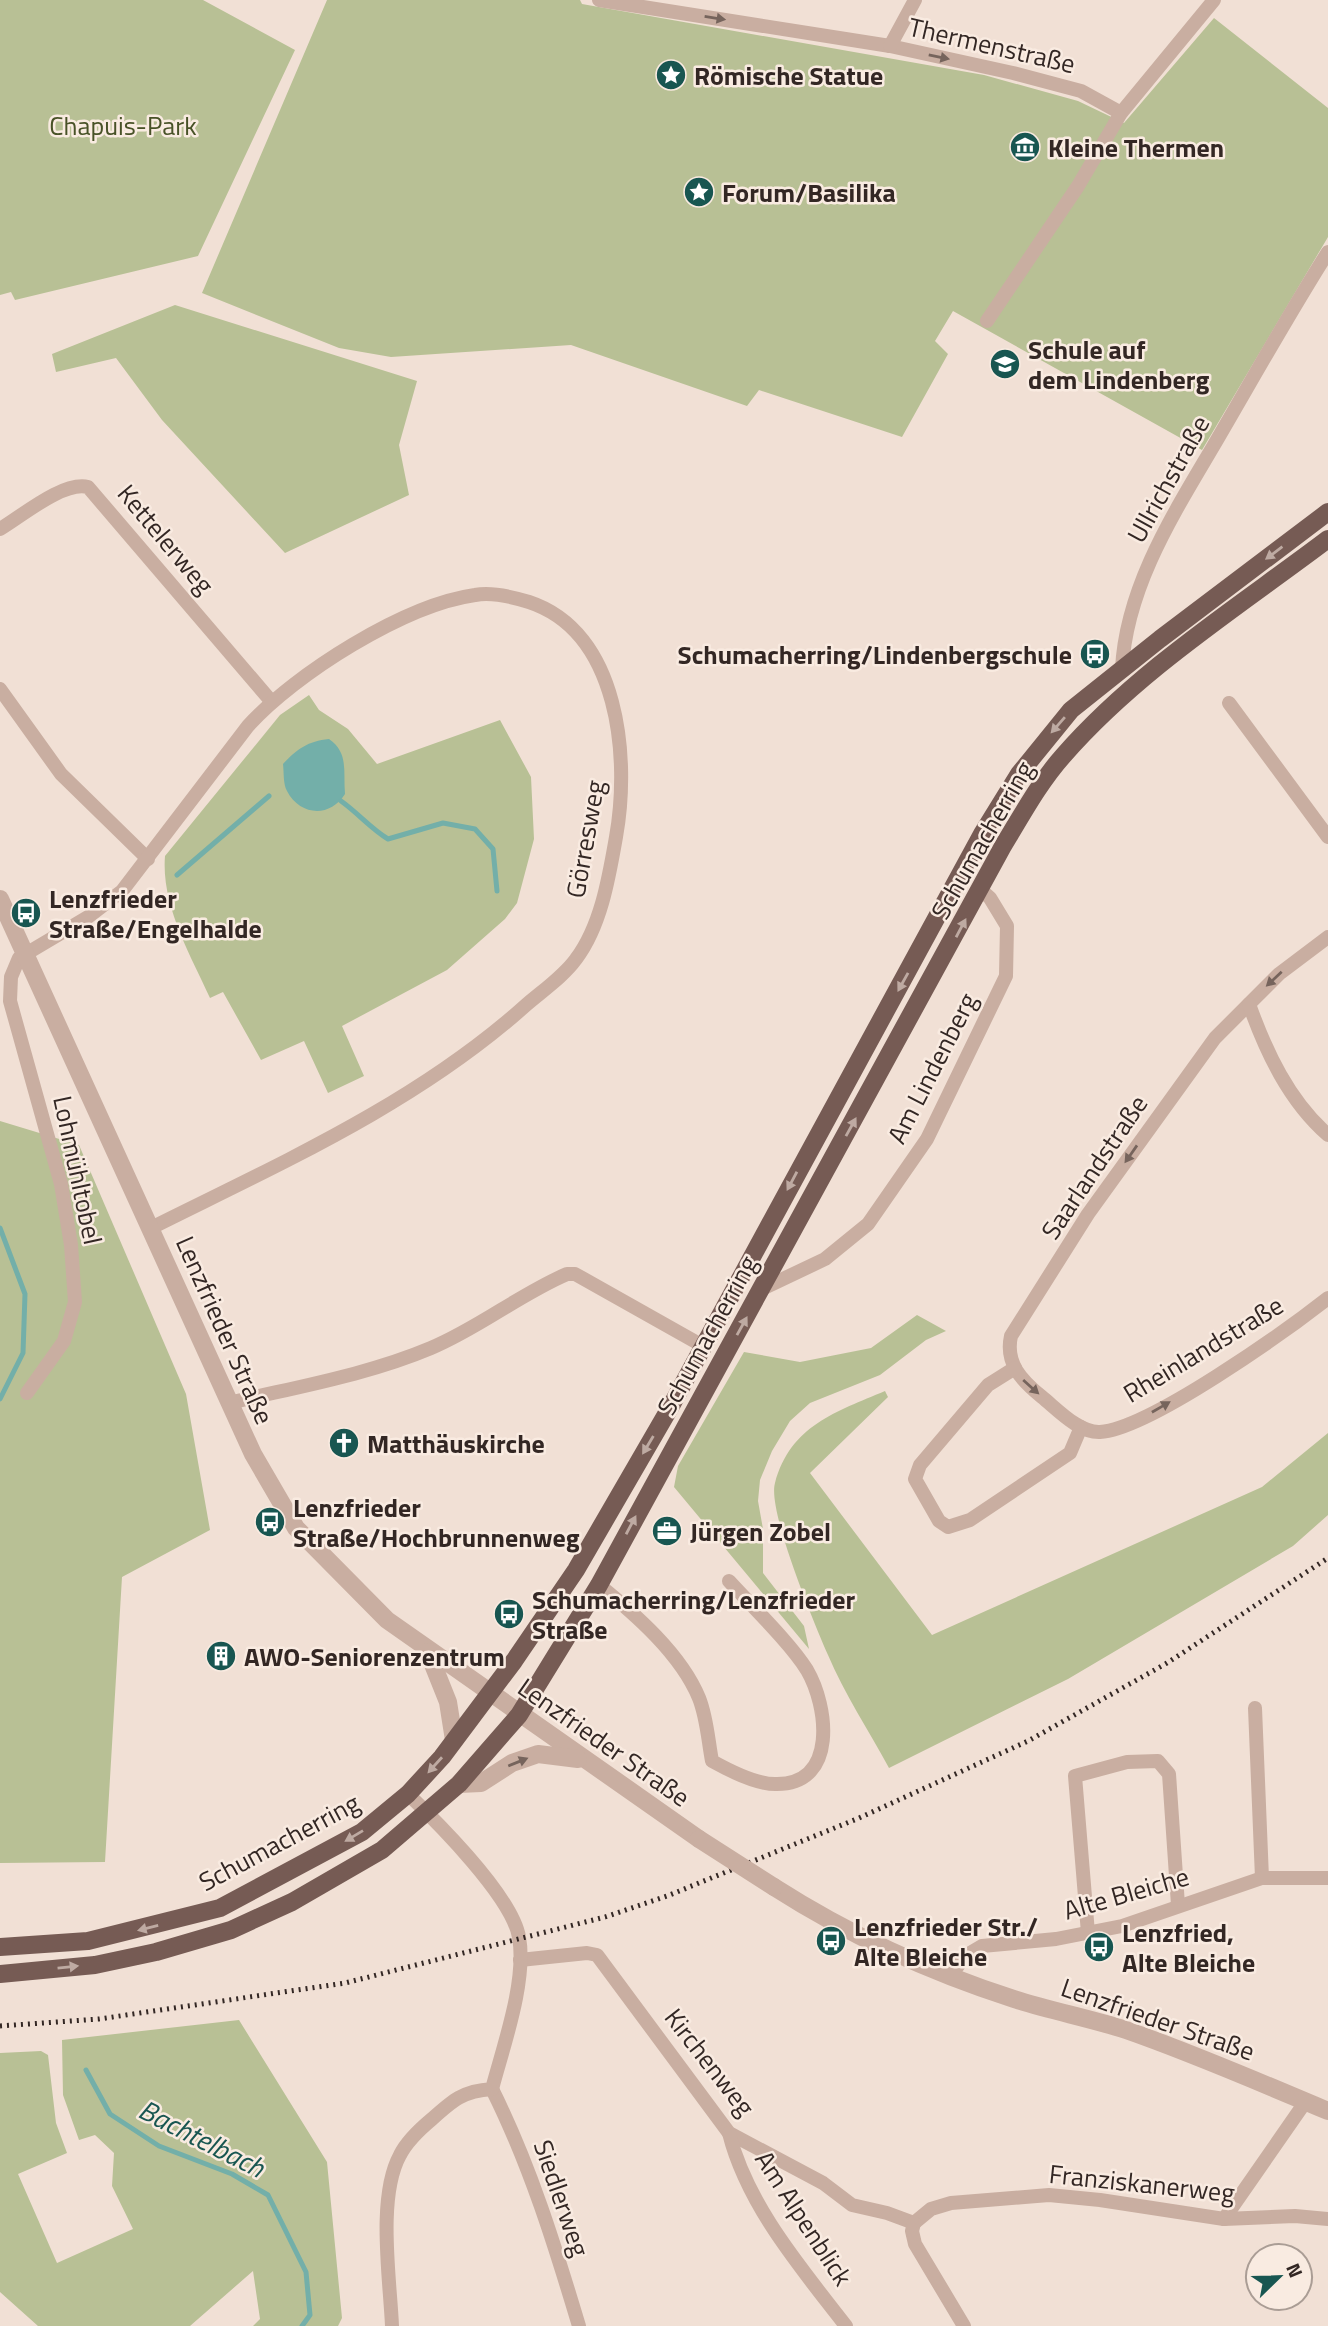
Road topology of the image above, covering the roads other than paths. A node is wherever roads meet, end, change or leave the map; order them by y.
1 (599, 0) edge
2 (915, 0) edge
3 (1214, 0) edge
4 (890, 46) junction
5 (1121, 113) junction
6 (1328, 252) edge
7 (987, 321) dead end
8 (1328, 512) edge
9 (0, 529) edge
10 (1328, 539) edge
11 (1122, 669) junction
12 (0, 689) edge
13 (271, 701) junction
14 (1229, 703) dead end
15 (1328, 837) edge
16 (148, 859) junction
17 (981, 890) junction
18 (0, 899) edge
19 (1328, 937) edge
20 (26, 952) junction
21 (1249, 1004) junction
22 (1328, 1135) edge
23 (151, 1228) junction
24 (762, 1289) junction
25 (1328, 1298) edge
26 (703, 1346) junction
27 (1015, 1368) junction
28 (27, 1392) dead end
29 (229, 1404) junction
30 (1081, 1427) junction
31 (729, 1581) dead end
32 (599, 1585) junction
33 (426, 1649) junction
34 (489, 1695) junction
35 (1255, 1708) dead end
36 (519, 1715) junction
37 (454, 1740) junction
38 (582, 1759) junction
39 (459, 1784) junction
40 (408, 1794) junction
41 (428, 1813) junction
42 (1262, 1878) junction
43 (1328, 1878) edge
44 (1178, 1905) junction
45 (1088, 1933) junction
46 (0, 1947) edge
47 (520, 1960) junction
48 (0, 1974) edge
49 (950, 1977) junction
50 (492, 2090) junction
51 (1306, 2101) junction
52 (1328, 2111) edge
53 (729, 2133) junction
54 (1224, 2219) junction
55 (1328, 2219) edge
56 (914, 2223) junction
57 (392, 2326) edge
58 (579, 2326) edge
59 (846, 2326) edge
60 (964, 2326) edge

1 -> 4 street, Thermenstraße
2 - 4 street
3 - 5 street
4 -> 5 street, Thermenstraße
5 - 7 street
6 - 11 street, Ullrichstraße
8 -> 11 main road, Schumacherring
9 - 13 street, Kettelerweg
10 - 17 main road, Schumacherring
11 -> 26 main road, Schumacherring
12 - 16 street
13 - 16 street, Görresweg
13 - 23 street, Görresweg
14 - 15 street
16 - 20 street, Görresweg
24 -> 17 main road, Schumacherring
17 - 24 street, Am Lindenberg
18 - 20 street, Lenzfrieder Straße
19 -> 21 street, Saarlandstraße
20 - 23 street, Lenzfrieder Straße
20 - 28 street, Lohmühltobel
21 - 22 street
21 -> 27 street, Saarlandstraße
23 - 29 street, Lenzfrieder Straße
32 -> 24 main road, Schumacherring
30 -> 25 street, Rheinlandstraße
26 - 29 street
26 -> 34 main road, Schumacherring
27 -> 30 street
27 - 30 street
29 - 33 street, Lenzfrieder Straße
31 - 32 street
32 - 36 main road, Schumacherring
33 - 34 street, Lenzfrieder Straße
33 - 37 street
34 - 36 street, Lenzfrieder Straße
34 - 37 main road, Schumacherring
35 - 42 street
36 - 38 street, Lenzfrieder Straße
36 - 39 main road, Schumacherring
37 -> 40 main road, Schumacherring
39 -> 38 street
38 - 49 street, Lenzfrieder Straße, bridge
39 - 41 main road, Schumacherring
40 - 41 street
40 -> 46 main road, Schumacherring
41 - 47 street
48 -> 41 main road, Schumacherring
42 - 43 street, Alte Bleiche
42 - 44 street, Alte Bleiche
44 - 45 street, Alte Bleiche
44 - 45 street
45 - 49 street, Alte Bleiche
47 - 50 street
47 - 53 street, Kirchenweg
49 - 51 street, Lenzfrieder Straße
50 - 57 street
50 - 58 street, Siedlerweg
51 - 52 street, Lenzfrieder Straße
51 - 54 street
53 - 56 street, Kirchenweg
53 - 59 street, Am Alpenblick
54 - 55 street, Franziskanerweg
54 - 56 street, Franziskanerweg
56 - 60 street

